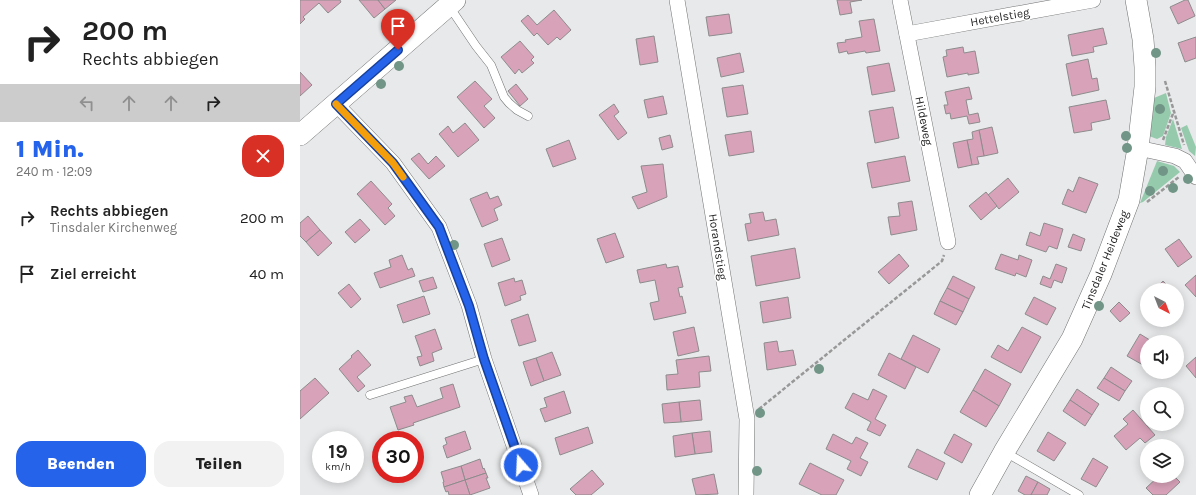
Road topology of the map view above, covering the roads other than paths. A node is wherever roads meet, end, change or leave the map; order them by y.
1 (677, 0) edge
2 (900, 0) edge
3 (1093, 0) edge
4 (1136, 0) edge
5 (452, 3) edge
6 (907, 34) junction
7 (336, 104) junction
8 (528, 116) dead end
9 (300, 135) edge
10 (1138, 148) junction
11 (1193, 173) edge
12 (948, 242) road end
13 (484, 359) junction
14 (370, 395) dead end
15 (1004, 452) junction
16 (531, 495) edge
17 (746, 495) edge
18 (980, 495) edge
19 (1079, 495) edge

1 - 17 street, Horandstieg
2 - 6 street, Hildeweg
3 - 6 street, Hettelstieg
4 - 10 street, Tinsdaler Heideweg
5 - 7 street
5 - 8 lane
6 - 12 street, Hildeweg
7 - 9 street
7 - 13 street
10 - 11 street
10 - 15 street, Tinsdaler Heideweg
13 - 14 lane
13 - 16 street
15 - 18 street, Tinsdaler Heideweg
15 - 19 lane

